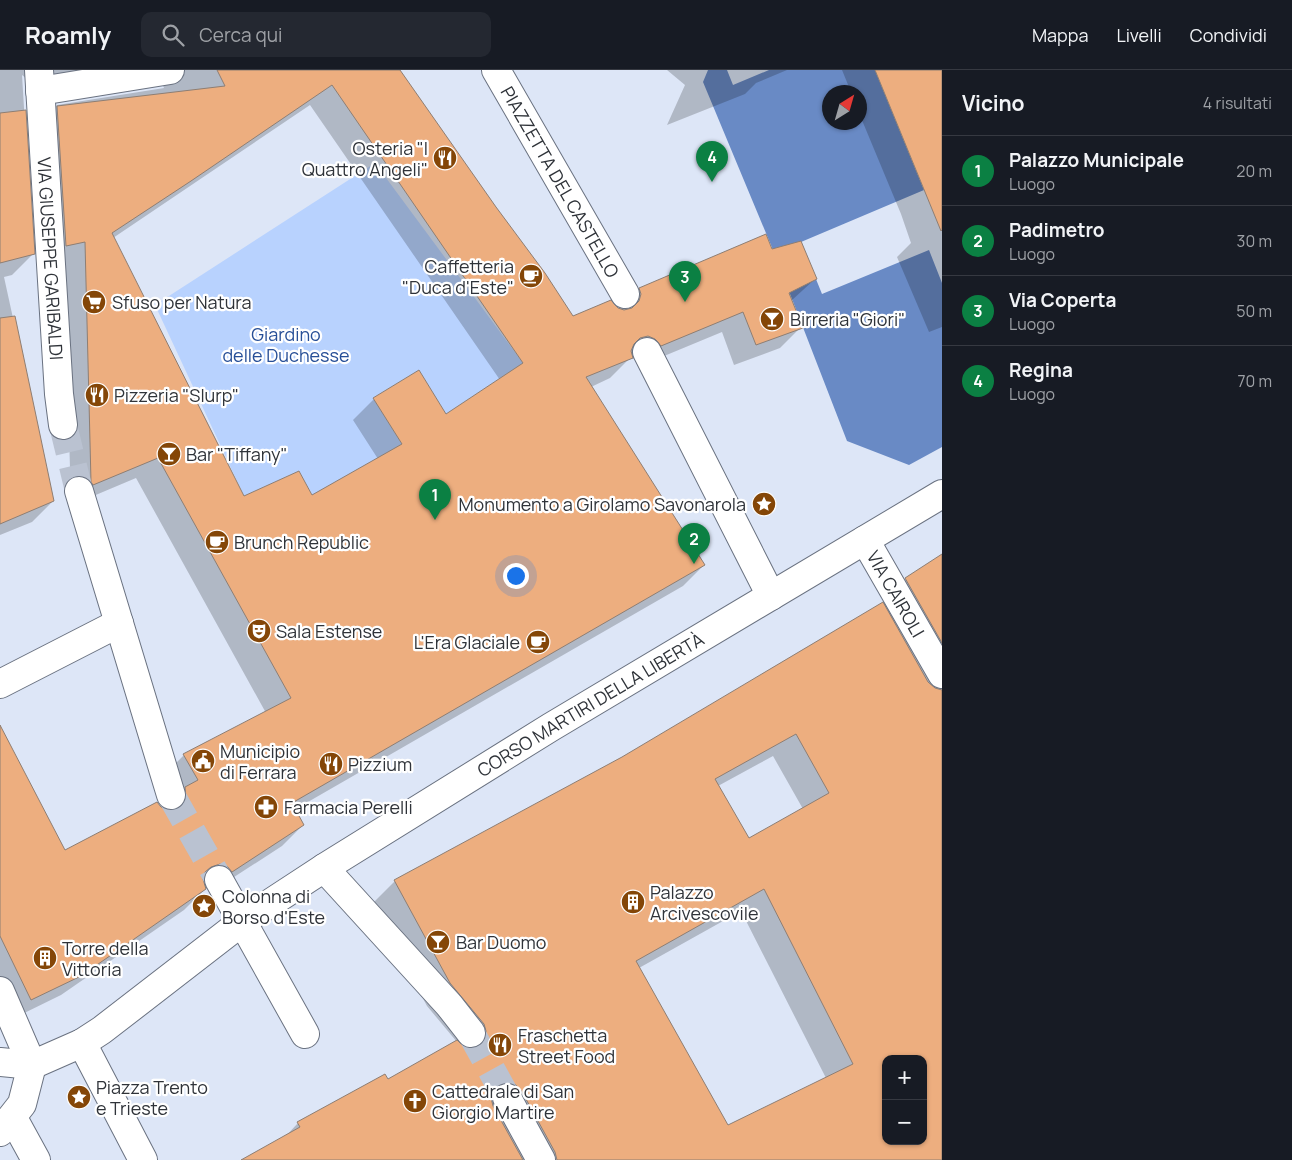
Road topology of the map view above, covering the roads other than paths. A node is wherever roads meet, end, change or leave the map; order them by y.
1 (170, 70) edge
2 (496, 70) edge
3 (40, 81) edge
4 (625, 294) dead end
5 (647, 352) dead end
6 (63, 425) tunnel mouth
7 (79, 491) tunnel mouth
8 (942, 494) edge
9 (864, 540) junction
10 (771, 596) junction
11 (119, 623) junction
12 (942, 674) edge
13 (0, 684) edge
14 (171, 795) tunnel mouth
15 (324, 868) junction
16 (219, 880) tunnel mouth
17 (242, 921) junction
18 (0, 991) edge
19 (471, 1033) tunnel mouth
20 (305, 1034) dead end
21 (82, 1043) junction
22 (0, 1062) edge
23 (32, 1065) junction
24 (507, 1098) tunnel mouth
25 (6, 1125) edge
26 (36, 1160) edge
27 (143, 1160) edge
28 (541, 1160) edge

1 - 3 street, VIA GIUSEPPE GARIBALDI
2 - 4 street, PIAZZETTA DEL CASTELLO
3 - 6 street, VIA GIUSEPPE GARIBALDI
5 - 10 street
7 - 11 street
8 - 9 street, CORSO MARTIRI DELLA LIBERTÀ
9 - 10 street, CORSO MARTIRI DELLA LIBERTÀ
9 - 12 street, VIA CAIROLI
10 - 15 street, CORSO MARTIRI DELLA LIBERTÀ
11 - 13 street
11 - 14 street
15 - 17 street, CORSO MARTIRI DELLA LIBERTÀ
15 - 19 street
16 - 17 street
17 - 20 street
17 - 21 street, CORSO MARTIRI DELLA LIBERTÀ
18 - 23 street
21 - 23 street, CORSO MARTIRI DELLA LIBERTÀ
21 - 27 street
22 - 23 street
23 - 25 street
24 - 28 street
25 - 26 street

